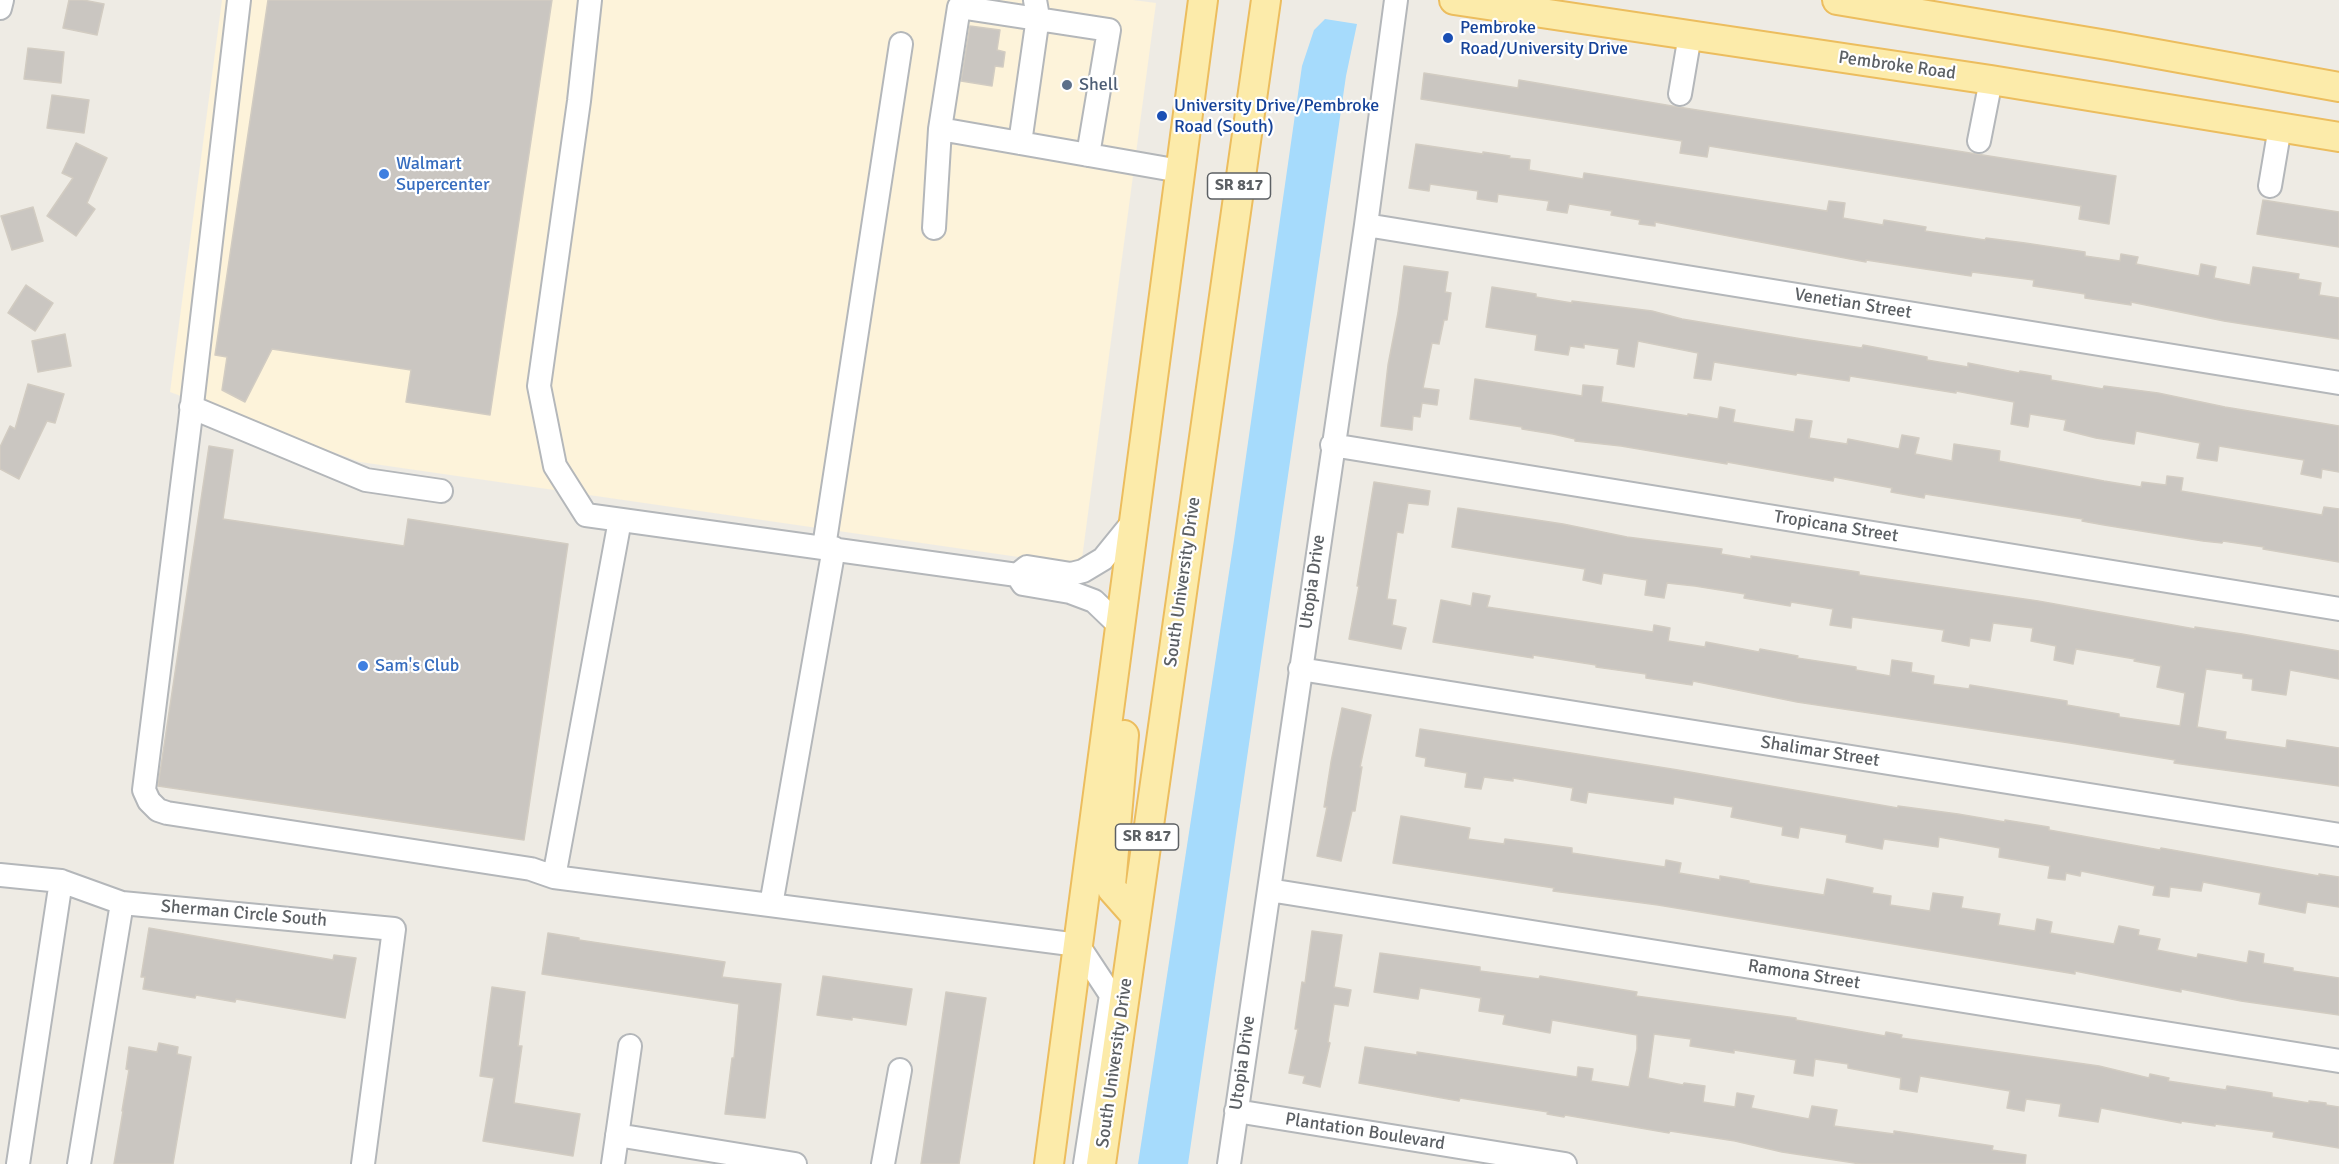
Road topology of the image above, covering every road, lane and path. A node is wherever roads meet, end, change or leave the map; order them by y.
1 (2, 0) edge
2 (239, 0) edge
3 (590, 0) edge
4 (1203, 0) edge
5 (1266, 0) edge
6 (1396, 0) edge
7 (1454, 0) edge
8 (1849, 1) edge
9 (0, 8) edge
10 (1036, 9) edge
11 (1690, 35) junction
12 (901, 44) dead end
13 (1991, 80) junction
14 (2339, 87) edge
15 (1680, 94) dead end
16 (2280, 127) junction
17 (940, 129) junction
18 (2339, 137) edge
19 (1979, 141) dead end
20 (1020, 143) junction
21 (1088, 155) junction
22 (1180, 171) junction
23 (2270, 186) dead end
24 (1366, 225) junction
25 (934, 228) dead end
26 (2339, 383) edge
27 (192, 407) junction
28 (1332, 446) junction
29 (441, 491) dead end
30 (620, 520) junction
31 (1134, 522) junction
32 (829, 548) junction
33 (1017, 575) junction
34 (1125, 587) junction
35 (2339, 609) edge
36 (1120, 626) junction
37 (1300, 669) junction
38 (2339, 835) edge
39 (0, 875) edge
40 (554, 877) junction
41 (61, 881) junction
42 (1269, 890) junction
43 (122, 903) junction
44 (771, 905) junction
45 (1136, 916) junction
46 (1078, 945) junction
47 (630, 1046) dead end
48 (2339, 1061) edge
49 (900, 1070) dead end
50 (1236, 1111) junction
51 (617, 1135) junction
52 (18, 1164) edge
53 (79, 1164) edge
54 (363, 1164) edge
55 (613, 1164) edge
56 (795, 1164) edge
57 (883, 1164) edge
58 (1049, 1164) edge
59 (1085, 1164) edge
60 (1101, 1164) edge
61 (1229, 1164) edge
62 (1565, 1164) edge

1 - 9 street
2 - 27 street
3 - 30 street
4 - 22 main road, SR 817
5 - 45 main road, South University Drive / SR 817
6 - 24 street, Utopia Drive
7 - 11 main road, Pembroke Road
8 - 14 main road
10 - 17 street
10 - 20 street
10 - 21 street
11 - 13 main road, Pembroke Road
11 - 15 street
12 - 32 street
13 - 16 main road, Pembroke Road
13 - 19 street
16 - 18 main road, Pembroke Road
16 - 23 street
17 - 20 street
17 - 25 street
20 - 21 street
21 - 22 street
22 - 31 main road, SR 817
24 - 26 street, Venetian Street
24 - 28 street, Utopia Drive
27 - 29 street
27 - 40 street
28 - 35 street, Tropicana Street
28 - 37 street, Utopia Drive
30 - 32 street
30 - 40 street
31 - 33 street
31 - 34 main road, SR 817
32 - 33 street
32 - 44 street
33 - 36 street
34 - 36 main road, SR 817
34 - 45 main road
36 - 46 main road, SR 817
37 - 38 street, Shalimar Street
37 - 42 street, Utopia Drive
39 - 41 street
40 - 44 street
41 - 43 street
41 - 52 street
42 - 48 street, Ramona Street
42 - 50 street, Utopia Drive
43 - 53 street
43 - 54 street, Sherman Circle South
44 - 46 street
45 - 60 main road, South University Drive / SR 817
46 - 58 main road, SR 817
46 - 59 street
47 - 51 street
49 - 57 street
50 - 61 street, Utopia Drive
50 - 62 street, Plantation Boulevard
51 - 55 street
51 - 56 street

